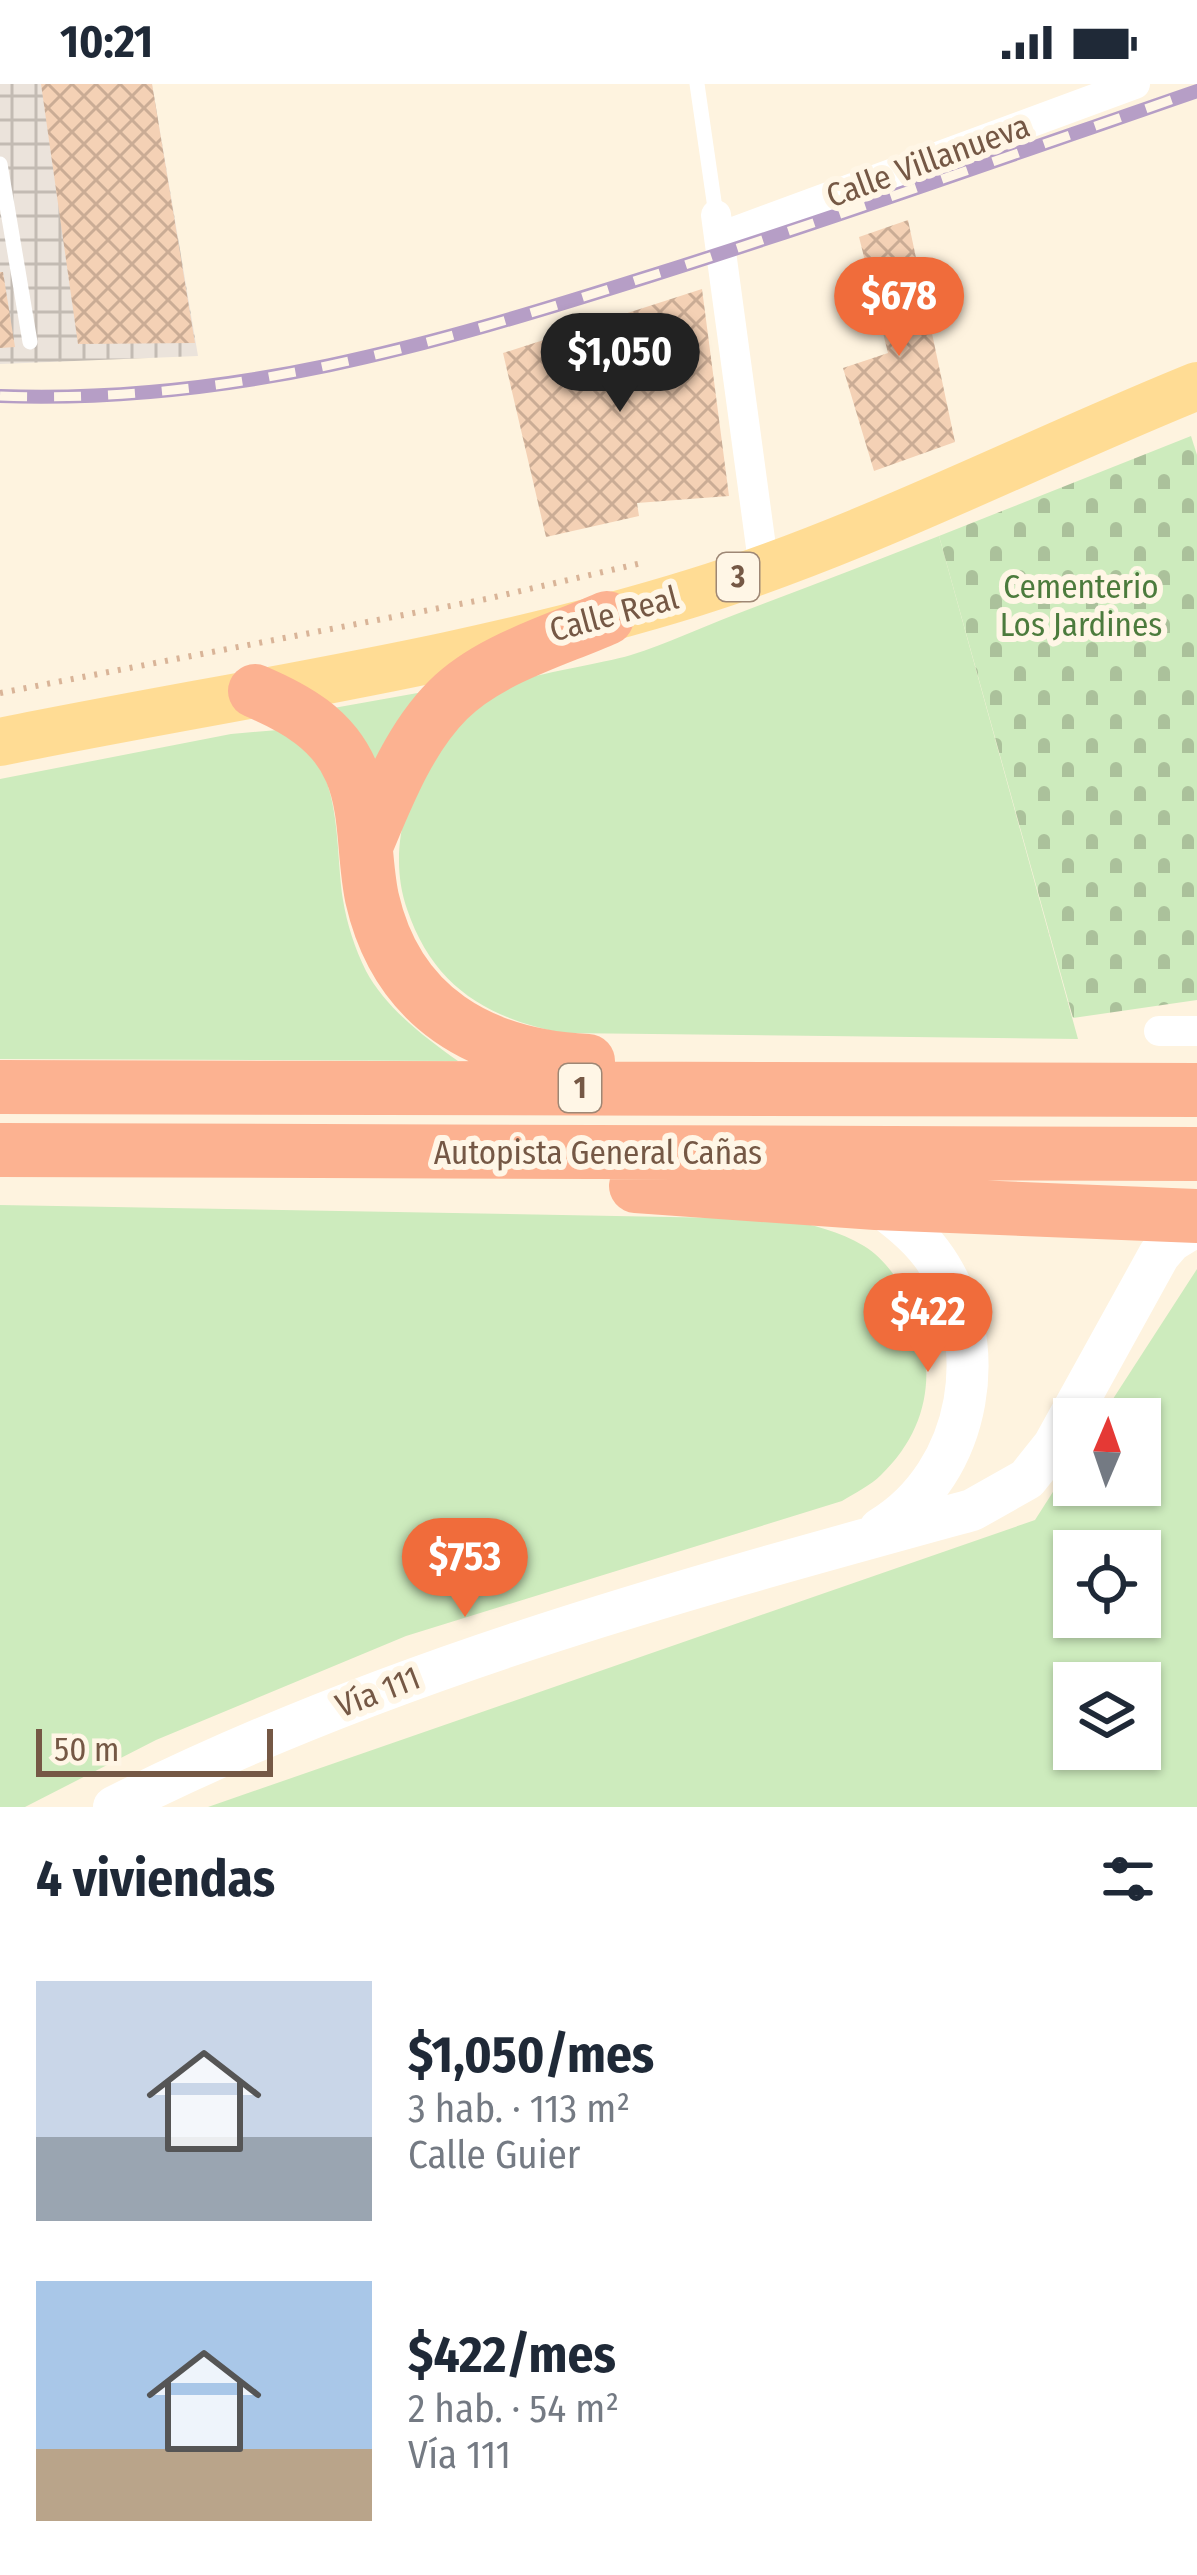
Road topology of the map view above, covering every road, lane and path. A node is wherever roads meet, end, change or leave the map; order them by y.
1 (698, 84) edge
2 (1135, 84) edge
3 (0, 164) edge
4 (718, 226) junction
5 (30, 342) dead end
6 (1197, 386) edge
7 (646, 562) dead end
8 (764, 569) junction
9 (607, 619) junction
10 (255, 691) junction
11 (0, 694) edge
12 (0, 742) edge
13 (365, 849) junction
14 (1159, 1031) dead end
15 (1197, 1031) edge
16 (0, 1087) edge
17 (1178, 1089) edge
18 (0, 1150) edge
19 (151, 1152) junction
20 (1197, 1154) edge
21 (876, 1203) junction
22 (1197, 1220) edge
23 (859, 1541) junction
24 (114, 1807) edge

1 - 4 lane
2 - 4 street, Calle Villanueva
3 - 5 lane
4 - 8 street
6 - 8 main road, Calle Real / 3
7 - 11 path
8 - 9 main road, Calle Real / 3
9 - 10 main road, Calle Real / 3
9 - 13 highway
10 - 12 main road, Calle Real / 3
10 - 13 highway
13 - 17 highway
14 - 15 street
16 - 17 highway, Autopista General Cañas / 1
18 - 19 highway, Autopista General Cañas / 1
19 - 20 highway, Autopista General Cañas / 1
19 - 21 highway
21 - 22 highway
21 - 23 main road, Vía 111
22 - 23 main road, Vía 111
23 - 24 main road, Vía 111

